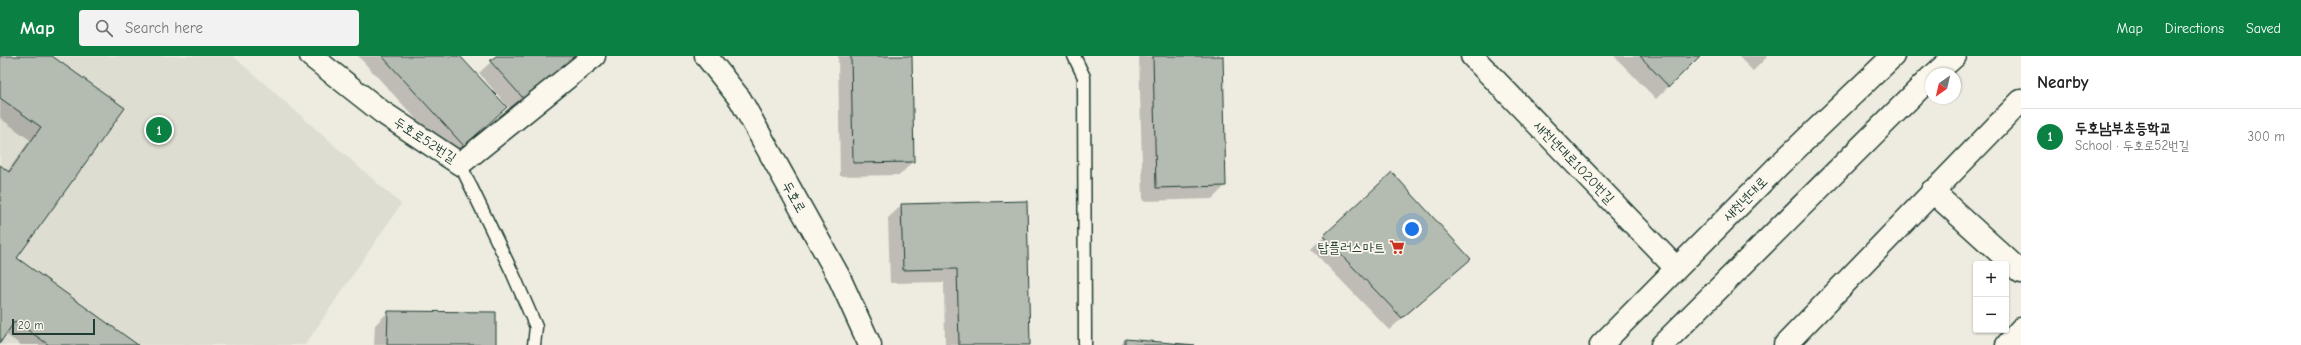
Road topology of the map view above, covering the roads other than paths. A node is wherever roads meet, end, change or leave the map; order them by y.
1 (311, 56) edge
2 (594, 56) edge
3 (706, 56) edge
4 (1074, 56) edge
5 (1472, 56) edge
6 (1894, 56) edge
7 (1955, 56) edge
8 (1942, 68) edge
9 (1925, 83) edge
10 (2021, 101) edge
11 (460, 164) junction
12 (1932, 191) junction
13 (1676, 268) junction
14 (2021, 272) edge
15 (2021, 330) edge
16 (534, 345) edge
17 (870, 345) edge
18 (1085, 345) edge
19 (1601, 345) edge
20 (1662, 345) edge
21 (1785, 345) edge
22 (2006, 345) edge

1 - 11 street, 두호로52번길
2 - 11 street, 두호로52번길
3 - 17 street, 두호로
4 - 18 lane
5 - 13 street, 새천년대로1020번길
6 - 13 street, 새천년대로
7 - 8 street
9 - 20 street
10 - 12 street
11 - 16 lane
12 - 14 street
12 - 21 street
13 - 19 street, 새천년대로
15 - 22 street

